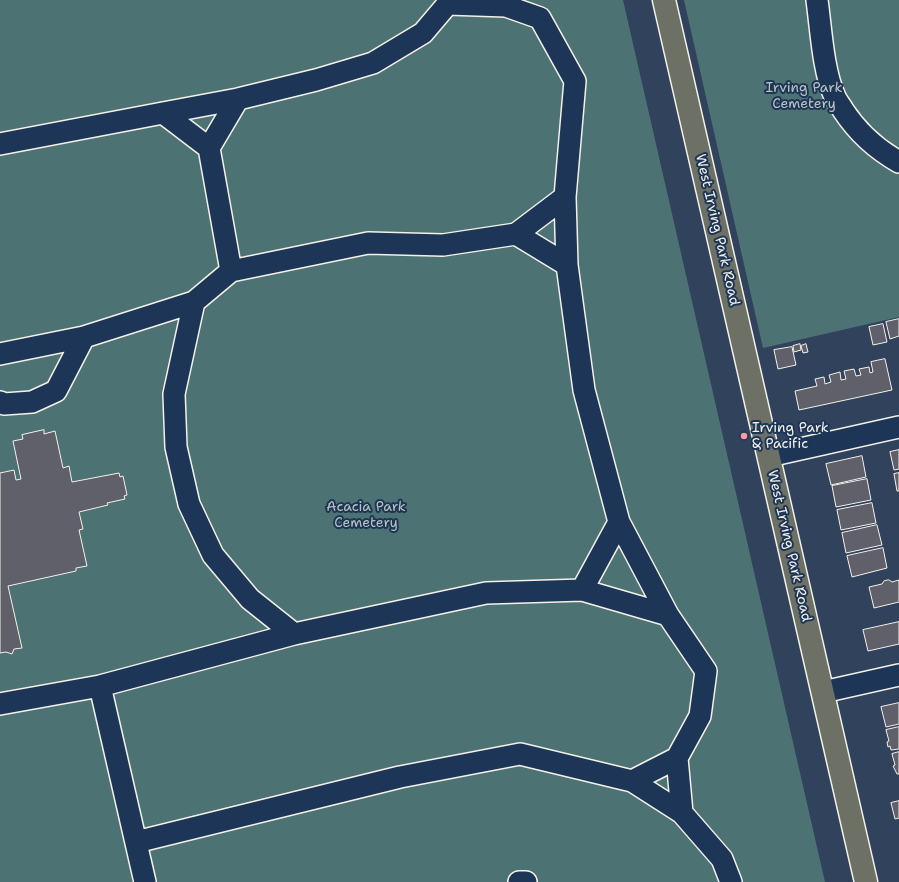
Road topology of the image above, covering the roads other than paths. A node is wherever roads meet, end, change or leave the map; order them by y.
1 (664, 0) edge
2 (817, 0) edge
3 (449, 2) edge
4 (506, 3) edge
5 (238, 100) junction
6 (163, 113) junction
7 (0, 144) edge
8 (209, 148) junction
9 (899, 162) edge
10 (565, 198) junction
11 (516, 234) junction
12 (567, 265) junction
13 (232, 272) junction
14 (194, 302) junction
15 (84, 337) junction
16 (0, 354) edge
17 (0, 402) edge
18 (899, 427) edge
19 (769, 456) junction
20 (619, 522) junction
21 (582, 590) junction
22 (668, 615) junction
23 (294, 634) junction
24 (899, 675) edge
25 (100, 686) junction
26 (823, 692) junction
27 (0, 704) edge
28 (677, 758) junction
29 (632, 781) junction
30 (682, 813) junction
31 (136, 842) junction
32 (146, 882) edge
33 (519, 882) edge
34 (526, 882) edge
35 (731, 882) edge
36 (866, 882) edge

1 - 19 main road, West Irving Park Road
2 - 9 street
3 - 4 street
3 - 5 street
4 - 10 street
5 - 6 street
5 - 8 street
6 - 7 street
6 - 8 street
8 - 13 street
10 - 11 street
10 - 12 street
11 - 12 street
11 - 13 street
12 - 20 street
13 - 14 street
14 - 15 street
14 - 23 street
15 - 16 street
15 - 17 street
18 - 19 street
19 - 26 main road, West Irving Park Road
20 - 21 street
20 - 22 street
21 - 22 street
21 - 23 street
22 - 28 street
23 - 25 street
24 - 26 street
25 - 27 street
25 - 31 street
26 - 36 main road, West Irving Park Road
28 - 29 street
28 - 30 street
29 - 30 street
29 - 31 street
30 - 35 street
31 - 32 street
33 - 34 street

